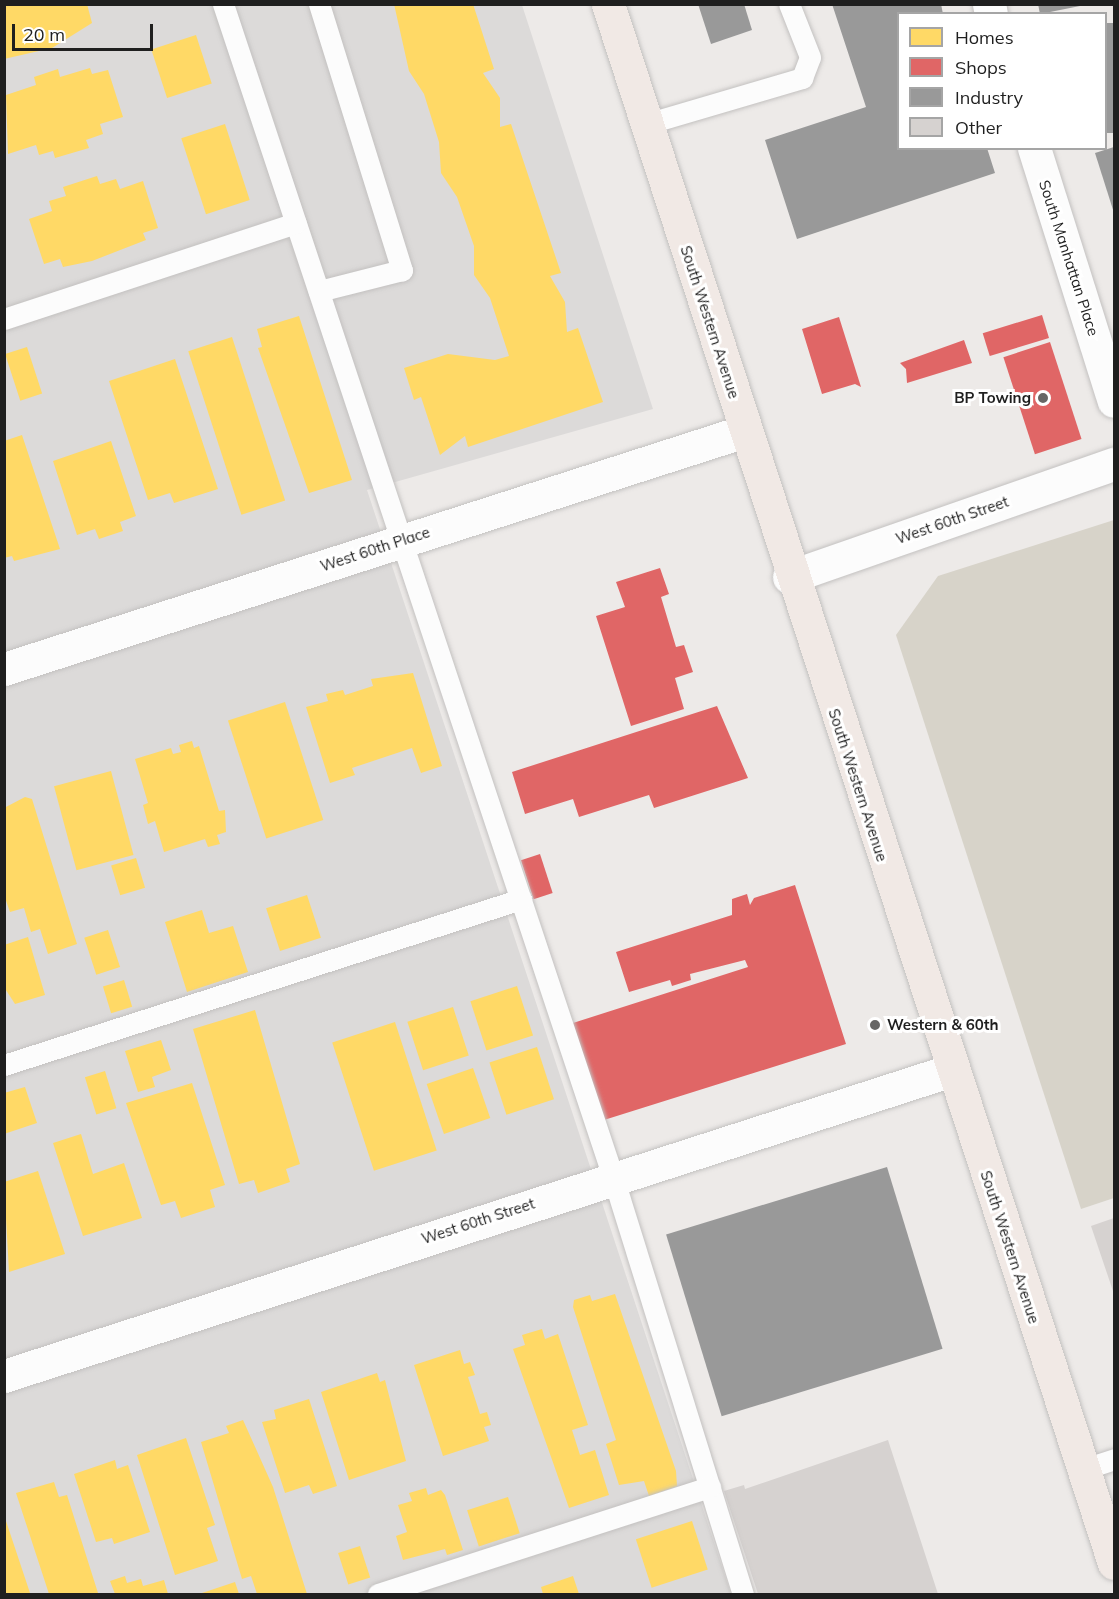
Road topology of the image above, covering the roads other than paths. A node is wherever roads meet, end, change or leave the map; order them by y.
1 (223, 4) edge
2 (319, 4) edge
3 (608, 4) edge
4 (789, 4) edge
5 (646, 124) junction
6 (1035, 150) edge
7 (296, 223) junction
8 (319, 291) junction
9 (4, 319) edge
10 (1114, 401) edge
11 (746, 431) junction
12 (1114, 464) edge
13 (402, 541) junction
14 (789, 577) junction
15 (4, 669) edge
16 (521, 899) junction
17 (4, 1065) edge
18 (952, 1070) junction
19 (613, 1177) junction
20 (4, 1376) edge
21 (1114, 1459) edge
22 (1084, 1469) junction
23 (710, 1487) junction
24 (1114, 1563) edge
25 (378, 1594) edge
26 (743, 1594) edge

1 - 7 lane
2 - 8 lane
3 - 5 main road, South Western Avenue
4 - 5 lane
5 - 11 main road, South Western Avenue
6 - 10 street, South Manhattan Place
7 - 8 lane
7 - 9 lane
8 - 13 lane
11 - 13 street, West 60th Place
11 - 14 main road, South Western Avenue
12 - 14 street, West 60th Street
13 - 15 street, West 60th Place
13 - 16 lane
14 - 18 main road, South Western Avenue
16 - 17 lane
16 - 19 lane
18 - 19 street, West 60th Street
18 - 22 main road, South Western Avenue
19 - 20 street, West 60th Street
19 - 23 lane
21 - 22 lane
22 - 24 main road, South Western Avenue
23 - 25 lane
23 - 26 lane

